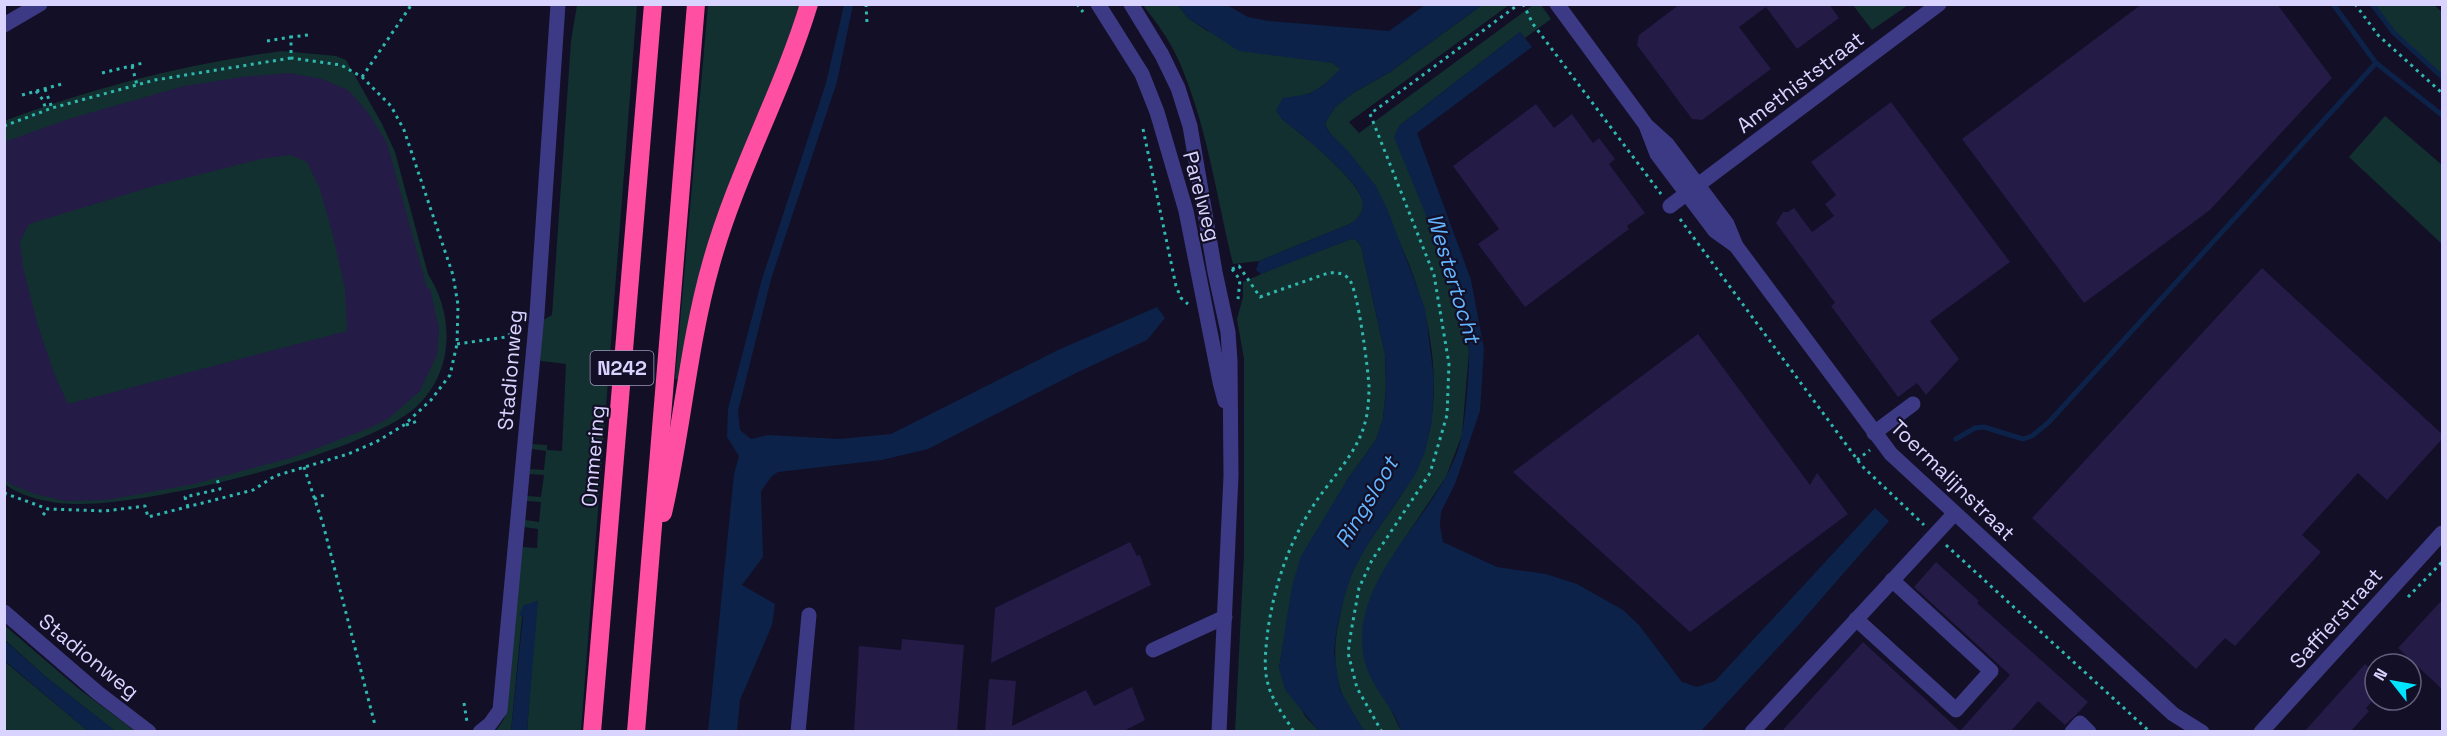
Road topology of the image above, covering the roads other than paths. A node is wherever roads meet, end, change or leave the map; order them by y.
1 (40, 4) edge
2 (558, 4) edge
3 (653, 4) edge
4 (696, 4) edge
5 (810, 4) edge
6 (1098, 4) edge
7 (1131, 4) edge
8 (1557, 4) edge
9 (1939, 4) edge
10 (4, 25) edge
11 (1692, 189) junction
12 (1670, 206) dead end
13 (1913, 404) dead end
14 (1229, 412) junction
15 (1874, 433) junction
16 (1954, 514) junction
17 (2442, 533) edge
18 (649, 577) junction
19 (1892, 580) junction
20 (4, 612) edge
21 (809, 615) dead end
22 (1225, 617) junction
23 (1856, 619) junction
24 (1153, 650) dead end
25 (2173, 714) junction
26 (149, 732) edge
27 (480, 732) edge
28 (592, 732) edge
29 (636, 732) edge
30 (798, 732) edge
31 (1219, 732) edge
32 (1752, 732) edge
33 (2072, 732) edge
34 (2089, 732) edge
35 (2185, 732) edge
36 (2202, 732) edge
37 (2261, 732) edge

1 - 10 street
2 - 27 street, Stadionweg
3 - 28 highway, Ommering / N242
4 - 18 highway, N242
5 - 18 highway, N242
6 - 14 street, Parelweg
7 - 14 street, Parelweg
8 - 11 street, Toermalijnstraat
9 - 11 street, Amethiststraat
11 - 12 street, Amethiststraat
11 - 15 street, Toermalijnstraat
13 - 15 street
14 - 22 street, Parelweg
15 - 16 street, Toermalijnstraat
16 - 19 street
16 - 25 street, Toermalijnstraat
17 - 37 street, Saffierstraat
18 - 29 highway, N242
19 - 23 street
19 - 23 street
20 - 26 street, Stadionweg
21 - 30 street
22 - 24 street
22 - 31 street, Parelweg
23 - 32 street
25 - 35 street, Toermalijnstraat
25 - 36 street, Toermalijnstraat
33 - 34 street

